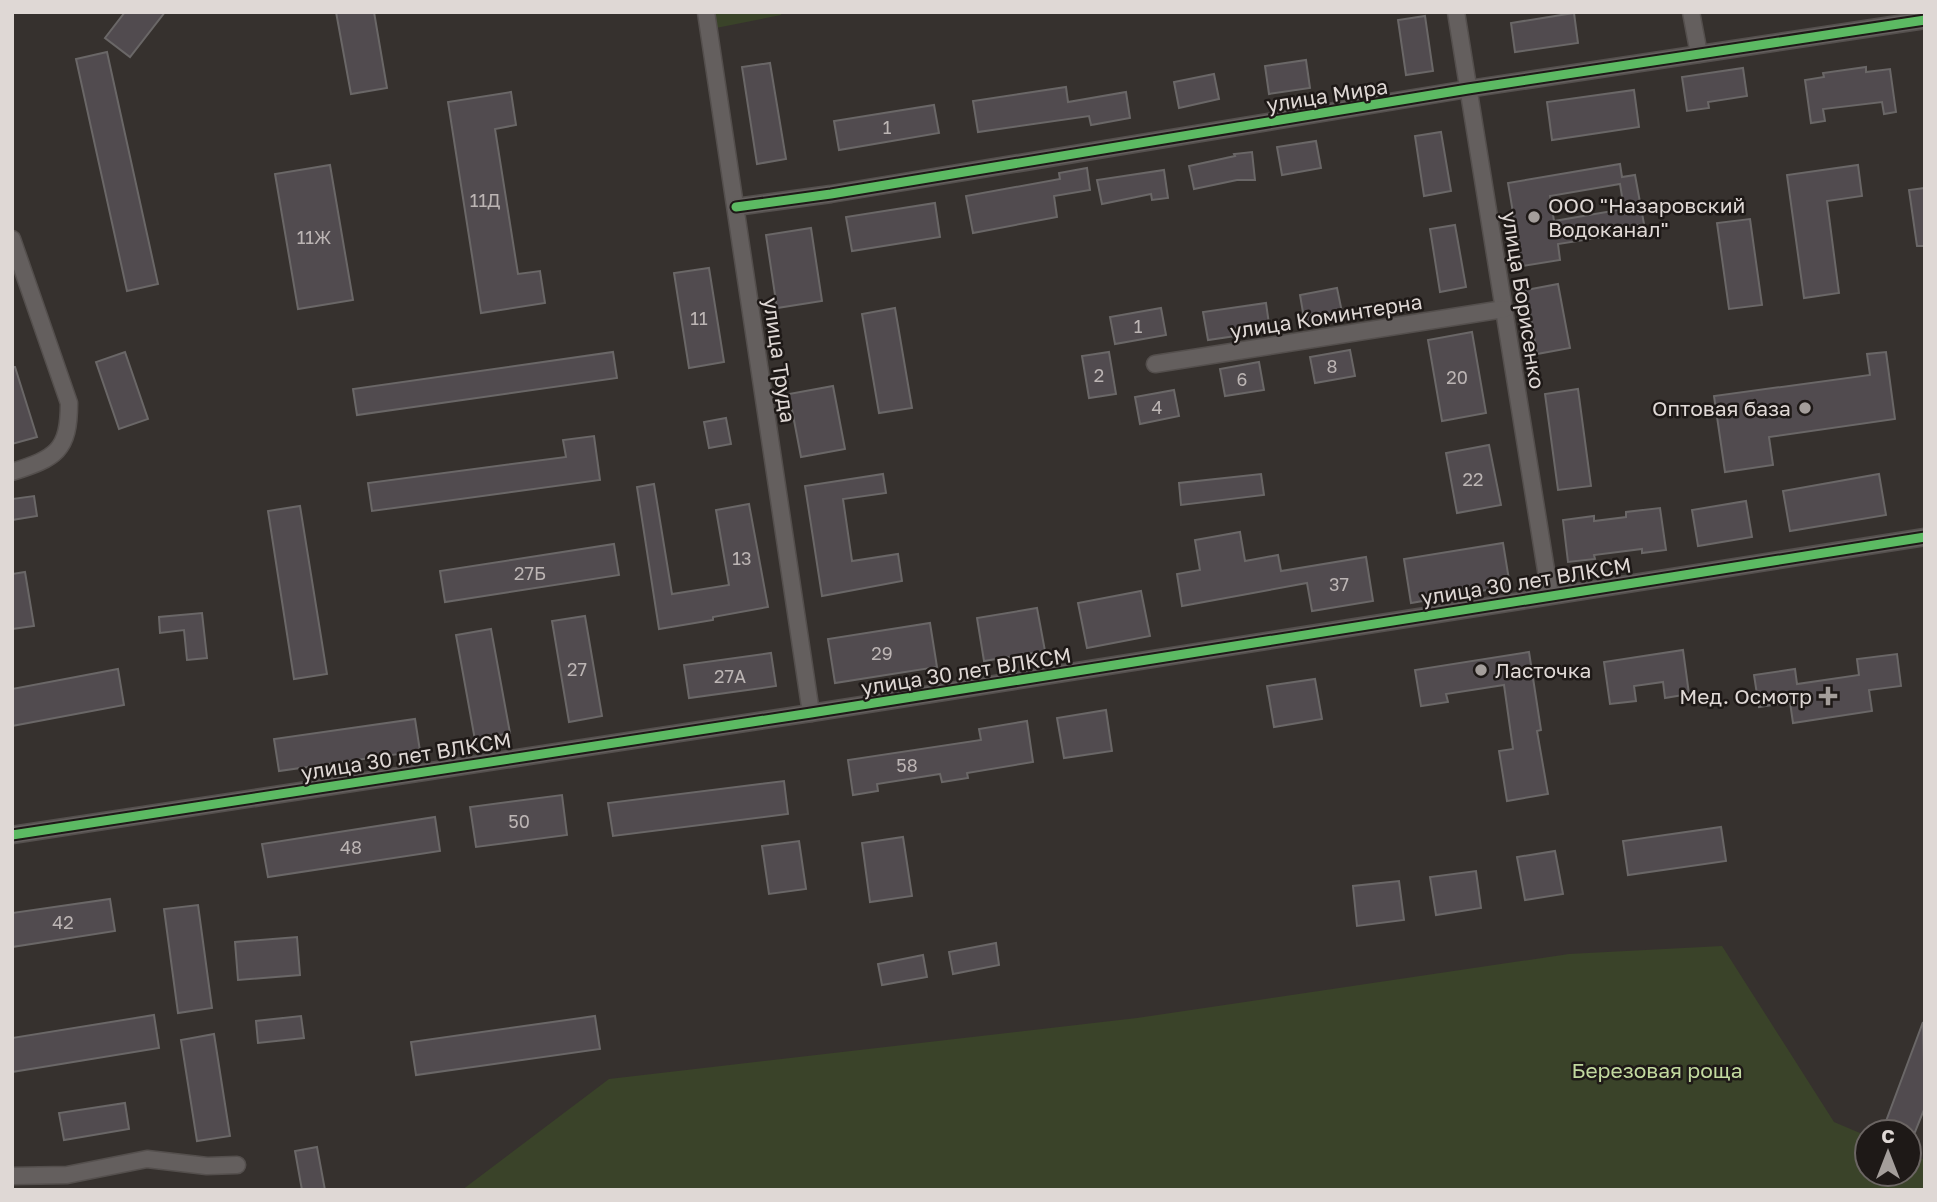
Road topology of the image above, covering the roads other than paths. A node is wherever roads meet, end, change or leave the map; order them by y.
1 (706, 12) edge
2 (1456, 12) edge
3 (1691, 12) edge
4 (1925, 20) edge
5 (1699, 54) junction
6 (1468, 89) junction
7 (736, 207) junction
8 (12, 239) edge
9 (1504, 309) junction
10 (1155, 364) dead end
11 (12, 472) edge
12 (1925, 537) edge
13 (1550, 595) junction
14 (811, 713) junction
15 (12, 835) edge
16 (237, 1165) dead end
17 (12, 1176) edge

1 - 7 street, улица Труда
2 - 6 street, улица Борисенко
3 - 5 street
4 - 5 street, улица Мира
5 - 6 street, улица Мира
6 - 7 street, улица Мира
6 - 9 street, улица Борисенко
7 - 14 street, улица Труда
8 - 11 street
9 - 10 street, улица Коминтерна
9 - 13 street, улица Борисенко
12 - 13 street, улица 30 лет ВЛКСМ
13 - 14 street, улица 30 лет ВЛКСМ
14 - 15 street, улица 30 лет ВЛКСМ
16 - 17 street

